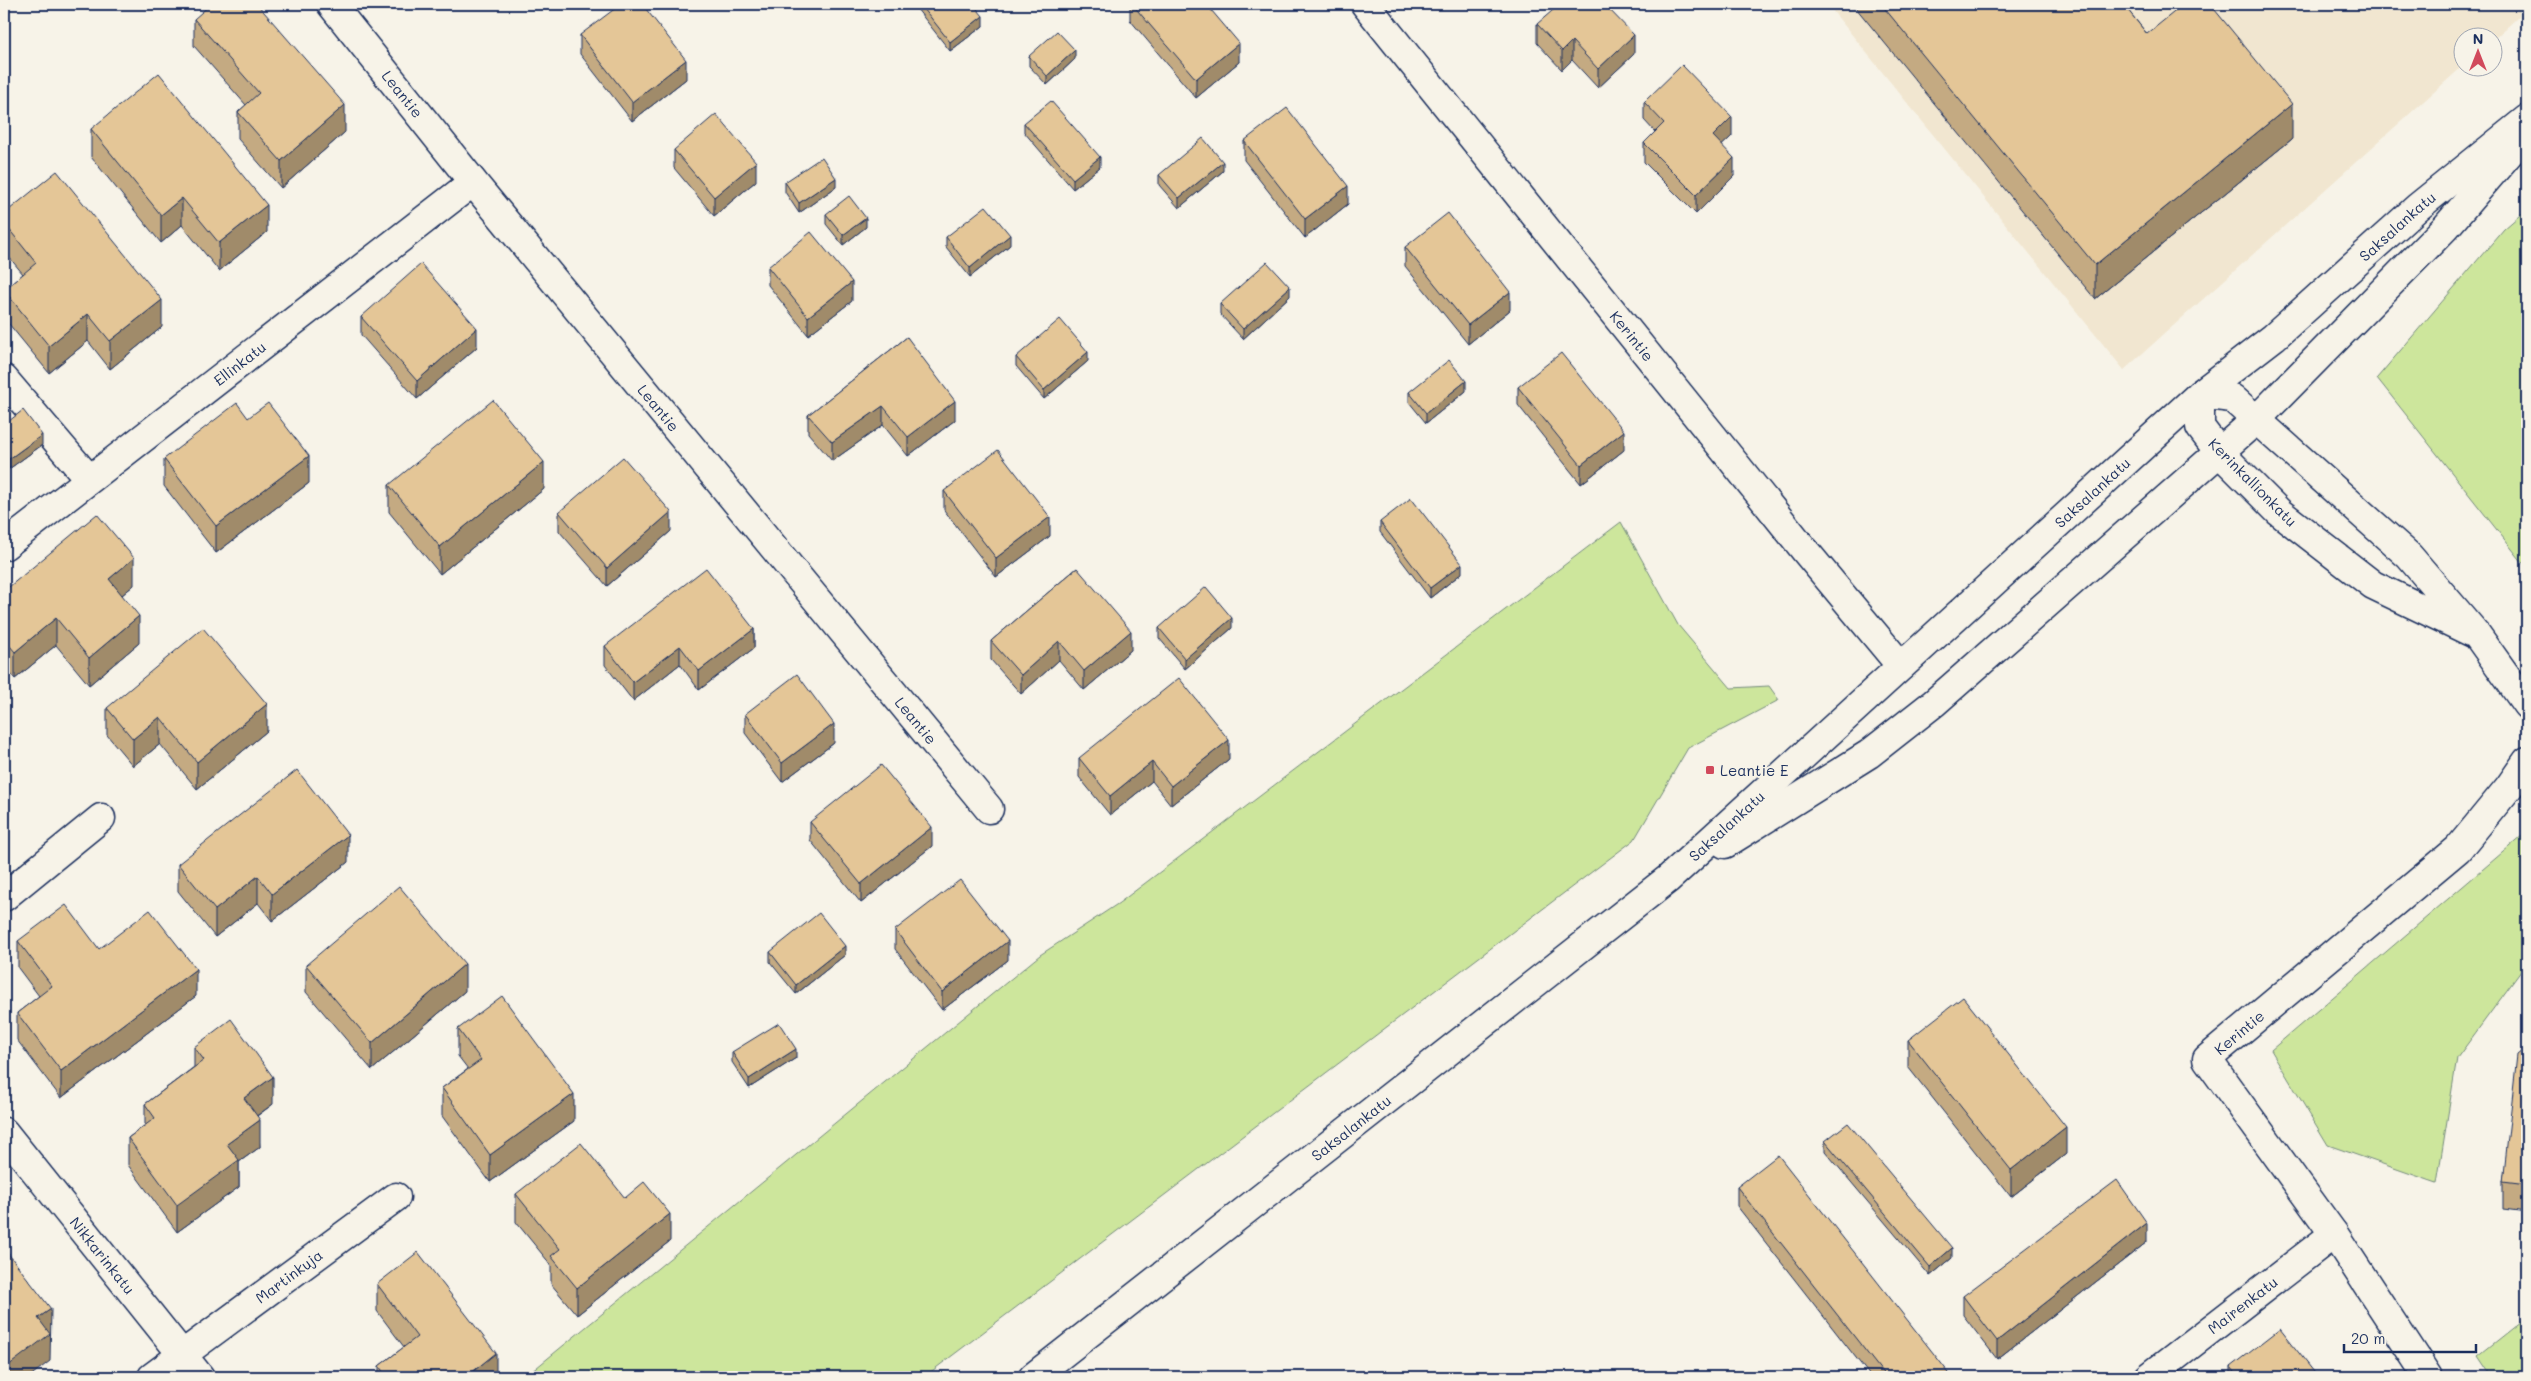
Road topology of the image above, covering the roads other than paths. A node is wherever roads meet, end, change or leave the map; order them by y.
1 (331, 4) edge
2 (1365, 4) edge
3 (2527, 119) edge
4 (2527, 132) edge
5 (474, 182) junction
6 (4, 379) edge
7 (2200, 394) junction
8 (2257, 419) junction
9 (2219, 452) junction
10 (89, 479) junction
11 (4, 546) edge
12 (2477, 635) junction
13 (1901, 666) junction
14 (2527, 705) edge
15 (2527, 761) edge
16 (989, 810) dead end
17 (101, 818) dead end
18 (1668, 879) junction
19 (4, 897) edge
20 (4, 1132) edge
21 (396, 1197) dead end
22 (2334, 1234) junction
23 (181, 1354) junction
24 (152, 1377) edge
25 (200, 1377) edge
26 (1033, 1377) edge
27 (2149, 1377) edge
28 (2428, 1377) edge

1 - 5 street, Leantie
2 - 13 street, Kerintie
3 - 7 street, Saksalankatu
4 - 8 street, Saksalankatu
5 - 10 street, Ellinkatu
5 - 16 street, Leantie
6 - 10 street
7 - 8 street, Kerinkallionkatu
7 - 9 street, Kerinkallionkatu
7 - 13 street, Saksalankatu
8 - 9 street, Saksalankatu
8 - 12 street, Kerinkallionkatu
9 - 12 street, Kerinkallionkatu
9 - 18 street, Saksalankatu
10 - 11 street, Ellinkatu
12 - 14 street, Kerinkallionkatu
13 - 18 street, Saksalankatu
15 - 22 street, Kerintie
17 - 19 street
18 - 26 street, Saksalankatu
20 - 23 street, Nikkarinkatu
21 - 23 street, Martinkuja
22 - 27 street, Mairenkatu
22 - 28 street, Kerintie
23 - 24 street, Martinkuja
23 - 25 street, Nikkarinkatu

